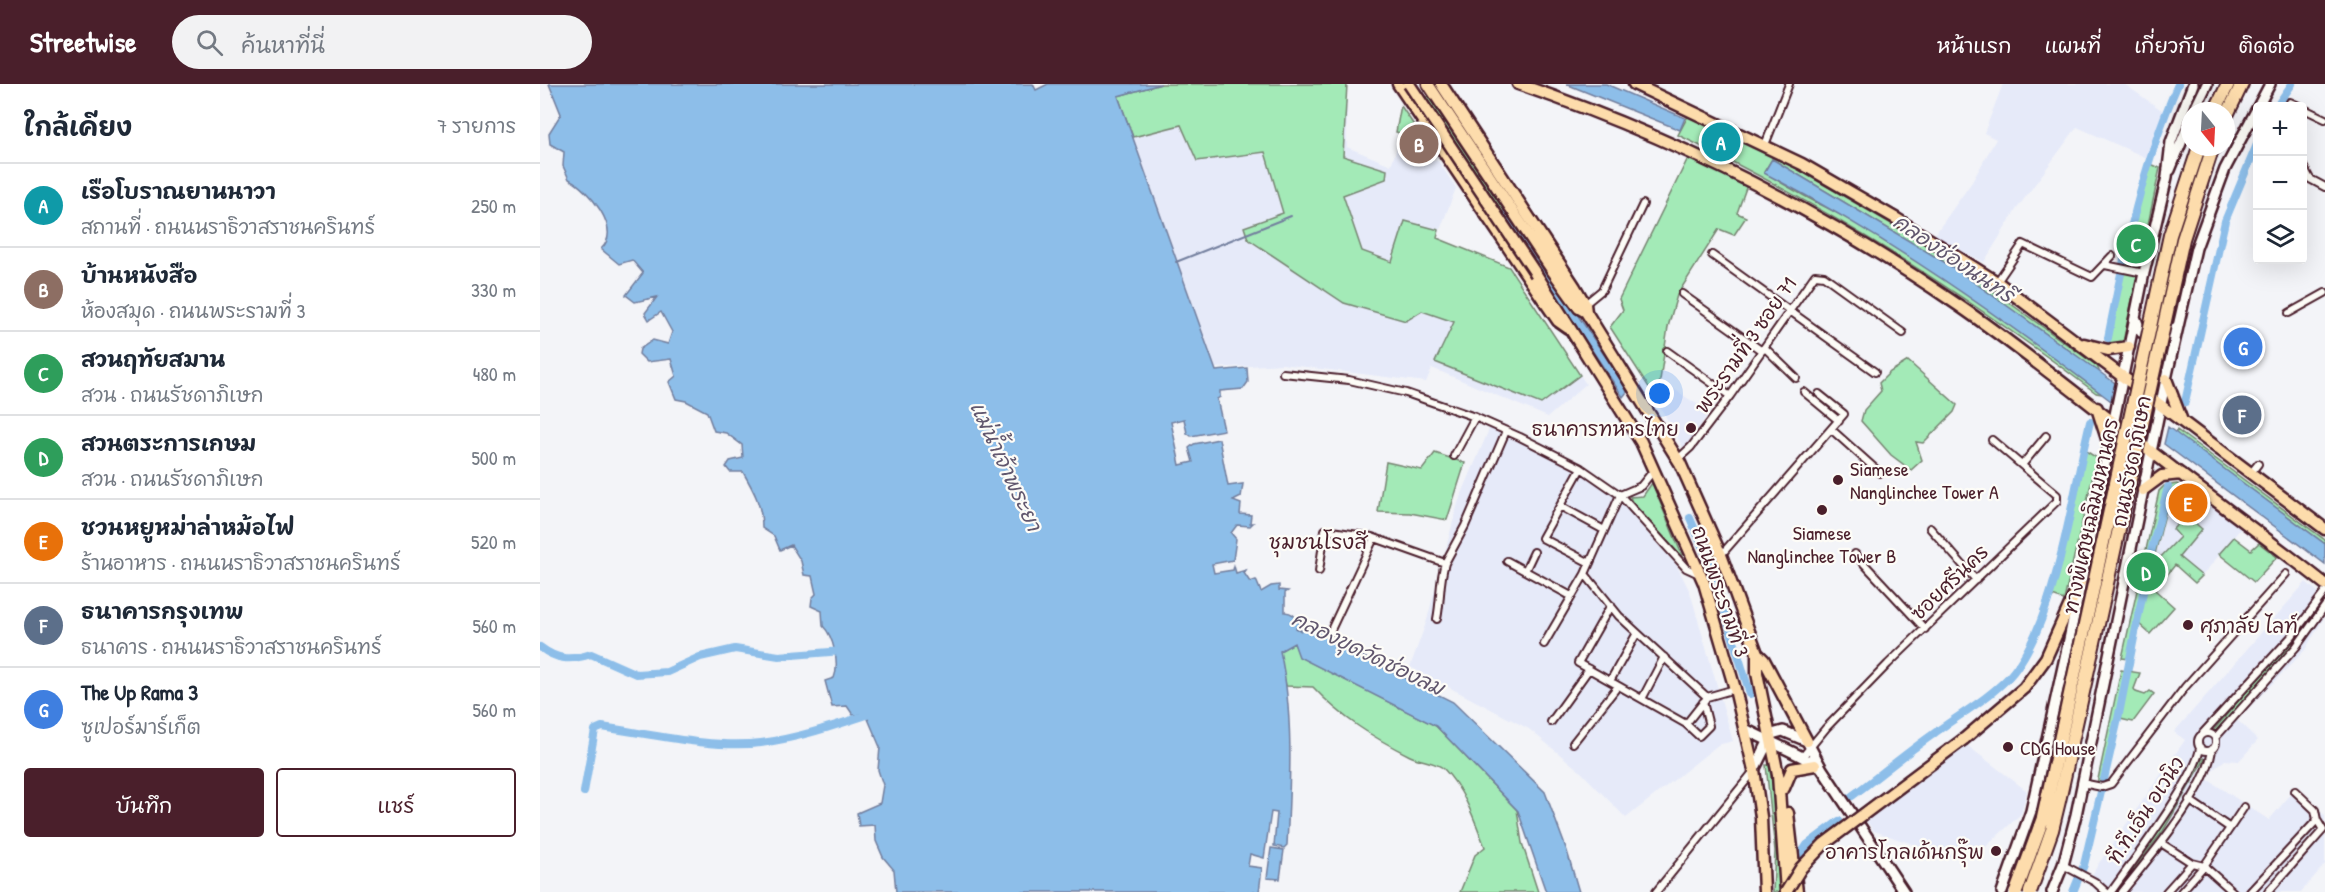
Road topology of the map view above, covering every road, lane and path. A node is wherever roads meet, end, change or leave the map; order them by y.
1 (1398, 84) edge
2 (1409, 84) edge
3 (1422, 84) edge
4 (1428, 84) edge
5 (1441, 84) edge
6 (1518, 84) edge
7 (1634, 84) edge
8 (1789, 84) edge
9 (2193, 84) edge
10 (2206, 84) edge
11 (2228, 84) edge
12 (2242, 84) edge
13 (2270, 84) edge
14 (2198, 102) edge
15 (2219, 102) edge
16 (2233, 102) edge
17 (2261, 102) edge
18 (1412, 104) junction
19 (2307, 110) edge
20 (2253, 118) edge
21 (2325, 119) edge
22 (2181, 142) edge
23 (1765, 145) junction
24 (2196, 156) edge
25 (2210, 156) edge
26 (2307, 173) edge
27 (2167, 177) junction
28 (2325, 187) edge
29 (1643, 204) dead end
30 (1712, 255) dead end
31 (2112, 256) dead end
32 (2105, 265) junction
33 (2144, 273) junction
34 (1997, 282) junction
35 (2325, 293) edge
36 (1682, 294) dead end
37 (1585, 308) junction
38 (1791, 310) junction
39 (2136, 311) junction
40 (2289, 314) dead end
41 (2180, 321) junction
42 (1568, 328) junction
43 (1903, 333) dead end
44 (2081, 344) junction
45 (2129, 347) junction
46 (1763, 350) junction
47 (1667, 351) dead end
48 (1875, 372) dead end
49 (1283, 373) dead end
50 (2123, 377) junction
51 (1796, 378) dead end
52 (2166, 380) junction
53 (1804, 392) dead end
54 (1819, 394) dead end
55 (1730, 396) junction
56 (2160, 406) junction
57 (2097, 408) junction
58 (1475, 417) junction
59 (1839, 421) junction
60 (2115, 421) junction
61 (2183, 424) junction
62 (1832, 430) junction
63 (1506, 431) junction
64 (2046, 436) dead end
65 (1992, 440) dead end
66 (2109, 445) junction
67 (2151, 451) junction
68 (1454, 456) dead end
69 (1678, 459) junction
70 (2022, 465) junction
71 (1581, 468) junction
72 (1654, 469) junction
73 (1880, 473) dead end
74 (2181, 474) junction
75 (2143, 490) junction
76 (1620, 495) junction
77 (1560, 506) junction
78 (1929, 528) dead end
79 (2325, 529) edge
80 (1604, 530) junction
81 (1374, 538) junction
82 (1534, 552) dead end
83 (1855, 554) dead end
84 (1721, 555) junction
85 (1507, 561) dead end
86 (1445, 563) junction
87 (1590, 564) junction
88 (1319, 571) dead end
89 (1525, 571) junction
90 (1585, 574) junction
91 (1699, 574) junction
92 (2286, 574) dead end
93 (1976, 579) junction
94 (2079, 582) junction
95 (2325, 584) edge
96 (2325, 592) edge
97 (1570, 596) junction
98 (1611, 605) junction
99 (2325, 606) edge
100 (1437, 619) dead end
101 (1925, 629) junction
102 (1330, 632) dead end
103 (1637, 633) junction
104 (1544, 645) dead end
105 (1757, 653) junction
106 (1664, 657) junction
107 (1589, 669) junction
108 (1610, 681) junction
109 (1618, 686) junction
110 (1735, 688) junction
111 (1641, 699) junction
112 (1705, 700) junction
113 (1551, 722) dead end
114 (1686, 724) junction
115 (1745, 729) junction
116 (2204, 734) junction
117 (2215, 738) junction
118 (1771, 740) junction
119 (1573, 743) dead end
120 (1809, 744) junction
121 (2200, 747) junction
122 (2212, 749) junction
123 (1803, 756) junction
124 (1819, 767) junction
125 (1754, 770) junction
126 (2039, 772) junction
127 (1778, 775) junction
128 (2082, 783) junction
129 (1784, 788) junction
130 (2295, 791) dead end
131 (2189, 800) junction
132 (2244, 807) dead end
133 (2317, 820) junction
134 (2230, 828) junction
135 (2161, 843) junction
136 (2293, 844) junction
137 (2304, 851) junction
138 (2192, 862) junction
139 (2063, 865) junction
140 (2204, 866) junction
141 (2269, 871) junction
142 (2279, 879) junction
143 (2111, 891) edge
144 (1656, 892) edge
145 (1764, 892) edge
146 (1786, 892) edge
147 (1797, 892) edge
148 (1905, 892) edge
149 (2002, 892) edge
150 (2016, 892) edge
151 (2030, 892) edge
152 (2053, 892) edge
153 (2122, 892) edge
154 (2166, 892) edge
155 (2181, 892) edge
156 (2233, 892) edge
157 (2250, 892) edge
158 (2268, 892) edge

1 - 18 main road, ถนนพระรามที่ 3
2 - 42 main road, ถนนพระรามที่ 3, bridge
3 - 18 main road
4 - 37 main road, ถนนพระรามที่ 3
5 - 37 main road, ถนนพระรามที่ 3
6 - 57 main road
7 - 23 main road
8 - 23 street
9 - 27 main road, ถนนรัชดาภิเษก
10 - 14 main road
11 - 15 highway
12 - 16 highway
13 - 17 main road, ถนนรัชดาภิเษก
18 - 42 main road, ถนนพระรามที่ 3
19 - 21 street
20 - 41 main road, ถนนรัชดาภิเษก
22 - 27 main road, ถนนรัชดาภิเษก
23 - 34 main road
24 - 150 highway, ทางพิเศษเฉลิมมหานคร, bridge
25 - 151 highway, ทางพิเศษเฉลิมมหานคร, bridge
26 - 28 street
27 - 33 main road, ถนนรัชดาภิเษก
29 - 37 street
30 - 38 street
31 - 32 street
32 - 33 street
32 - 34 street
33 - 39 main road, ถนนรัชดาภิเษก
34 - 44 main road
35 - 40 street
36 - 46 street
37 - 69 main road, ถนนพระรามที่ 3
38 - 43 street, พระรามที่ 3 ซอย 71
38 - 46 street, พระรามที่ 3 ซอย 71
38 - 48 street
39 - 41 main road
39 - 45 main road, ถนนรัชดาภิเษก
41 - 52 main road, ถนนรัชดาภิเษก
42 - 72 main road, ถนนพระรามที่ 3
44 - 45 main road
44 - 50 main road
45 - 50 main road, ถนนรัชดาภิเษก
46 - 51 street
46 - 55 street, พระรามที่ 3 ซอย 71
47 - 55 street
49 - 58 street
50 - 56 main road
50 - 60 main road, ถนนรัชดาภิเษก
52 - 56 main road, ถนนรัชดาภิเษก
52 - 61 main road
53 - 59 street
54 - 59 street
55 - 69 street, พระรามที่ 3 ซอย 71
56 - 61 main road
56 - 67 main road, ถนนรัชดาภิเษก
57 - 60 main road
57 - 66 main road
58 - 63 street
58 - 68 street
59 - 62 street
60 - 66 main road, ถนนรัชดาภิเษก
60 - 67 main road
61 - 79 main road
62 - 73 street
62 - 84 street
63 - 71 street
63 - 86 street
64 - 70 street
65 - 70 street, ซอยศรีนคร
66 - 94 main road, ถนนรัชดาภิเษก
67 - 74 main road
67 - 75 main road, ถนนรัชดาภิเษก
69 - 84 main road, ถนนพระรามที่ 3
70 - 93 street, ซอยศรีนคร
71 - 76 street
71 - 77 street
72 - 76 street
72 - 91 main road, ถนนพระรามที่ 3
74 - 75 main road
74 - 95 main road
75 - 128 main road, ถนนรัชดาภิเษก
76 - 80 street
76 - 91 street
77 - 80 street
77 - 87 street
78 - 93 street
80 - 87 street
81 - 86 street
81 - 88 street
81 - 102 street
82 - 89 street
83 - 101 street
84 - 105 main road, ถนนพระรามที่ 3
85 - 89 street
86 - 100 street
87 - 90 street
89 - 97 street
90 - 97 street
90 - 98 street
91 - 110 main road, ถนนพระรามที่ 3
92 - 128 street
93 - 101 street, ซอยศรีนคร
94 - 126 main road, ถนนรัชดาภิเษก
94 - 146 main road, bridge
96 - 116 street, ที.ที.เอ็น อเวนิว
97 - 104 street
98 - 103 street
98 - 107 street
99 - 117 street, ที.ที.เอ็น อเวนิว
101 - 120 street, ซอยศรีนคร
103 - 106 street
103 - 108 street
105 - 118 main road, ถนนพระรามที่ 3
105 - 120 main road
106 - 111 street
106 - 112 street
107 - 108 street
107 - 113 street
108 - 109 street
109 - 111 street
109 - 119 street
110 - 112 street
110 - 115 main road, ถนนพระรามที่ 3
111 - 114 street
112 - 114 street
112 - 114 street
115 - 118 main road
115 - 125 main road, ถนนพระรามที่ 3
116 - 117 street
116 - 121 street, ที.ที.เอ็น อเวนิว
117 - 122 street, ที.ที.เอ็น อเวนิว
118 - 120 main road
118 - 123 main road
118 - 125 main road
118 - 127 main road, ถนนพระรามที่ 3
120 - 123 street, ซอยศรีนคร
120 - 124 main road
121 - 122 street, ที.ที.เอ็น อเวนิว
121 - 143 street, ที.ที.เอ็น อเวนิว
122 - 131 street, ที.ที.เอ็น อเวนิว
123 - 124 main road
124 - 129 main road
124 - 148 main road
125 - 144 street
125 - 145 main road, ถนนพระรามที่ 3
126 - 128 main road
126 - 149 main road, ถนนรัชดาภิเษก
127 - 129 main road, ถนนพระรามที่ 3
127 - 146 main road, ถนนพระรามที่ 3
128 - 139 main road, ถนนรัชดาภิเษก
129 - 147 main road, ถนนพระรามที่ 3
130 - 133 street
131 - 134 street, ที.ที.เอ็น อเวนิว
131 - 135 street, ที.ที.เอ็น อเวนิว
132 - 134 street
133 - 136 street
133 - 137 street
134 - 140 street
135 - 138 street, ที.ที.เอ็น อเวนิว
135 - 153 street, ที.ที.เอ็น อเวนิว
136 - 137 street
136 - 141 street
137 - 142 street
138 - 140 street, ที.ที.เอ็น อเวนิว
138 - 154 street
139 - 143 street, ที.ที.เอ็น อเวนิว
139 - 152 main road, ถนนรัชดาภิเษก
140 - 155 street
140 - 156 street, ที.ที.เอ็น อเวนิว
141 - 142 street
141 - 157 street
142 - 158 street

